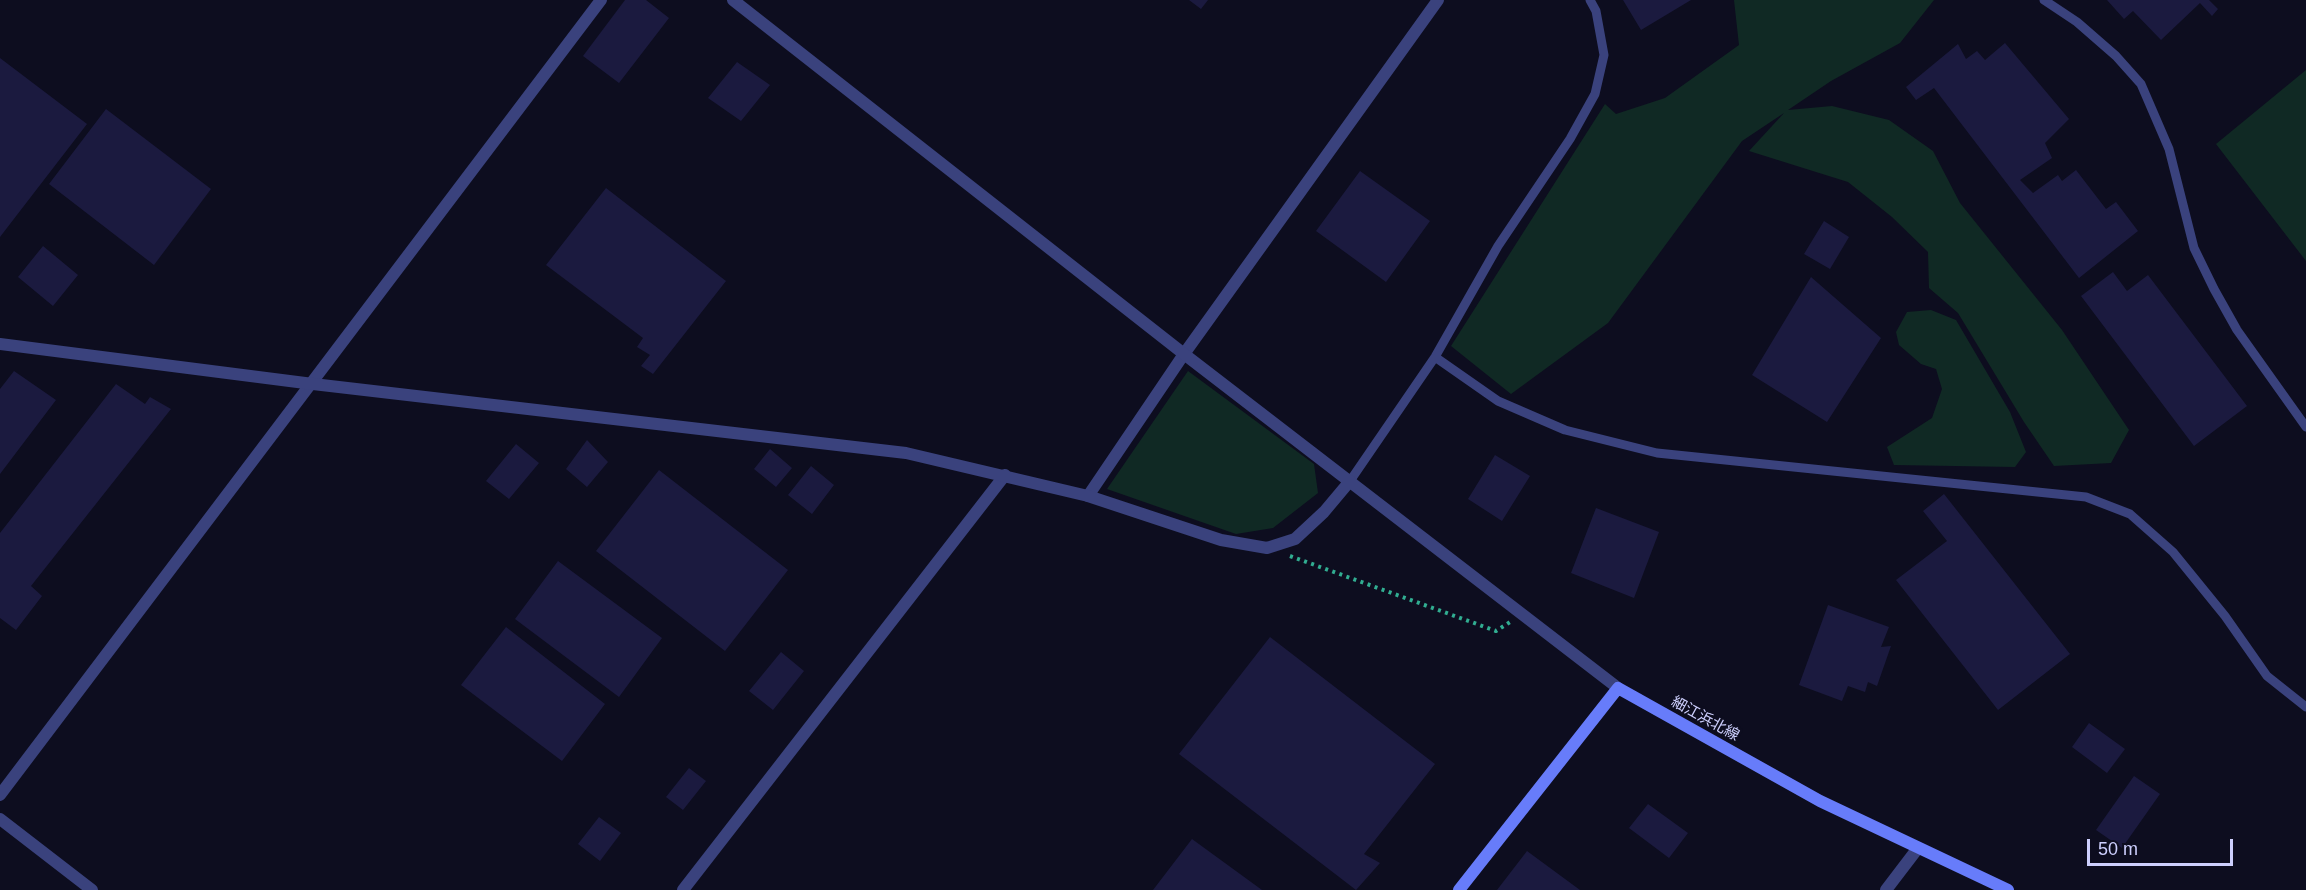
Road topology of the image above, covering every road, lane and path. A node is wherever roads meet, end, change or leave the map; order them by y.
1 (601, 0) edge
2 (733, 0) edge
3 (1438, 0) edge
4 (1590, 0) edge
5 (2044, 0) edge
6 (0, 344) edge
7 (1184, 354) junction
8 (1435, 357) junction
9 (313, 384) junction
10 (2306, 427) edge
11 (1005, 474) junction
12 (1350, 481) junction
13 (1088, 496) junction
14 (1268, 548) junction
15 (1520, 615) junction
16 (1618, 688) junction
17 (2306, 707) edge
18 (0, 795) edge
19 (0, 819) edge
20 (1918, 848) junction
21 (92, 890) edge
22 (683, 890) edge
23 (1459, 890) edge
24 (1886, 890) edge
25 (2008, 890) edge

1 - 9 street
2 - 7 street
3 - 7 street
4 - 8 lane
5 - 10 lane
6 - 9 street
7 - 12 street
7 - 13 street
8 - 12 lane
8 - 17 lane
9 - 11 street
9 - 18 street
11 - 13 street
11 - 22 street
12 - 14 street
12 - 15 street
13 - 14 street
14 - 15 path
15 - 16 street
16 - 20 main road, 細江浜北線
16 - 23 main road
19 - 21 street
20 - 24 street
20 - 25 main road, 細江浜北線

